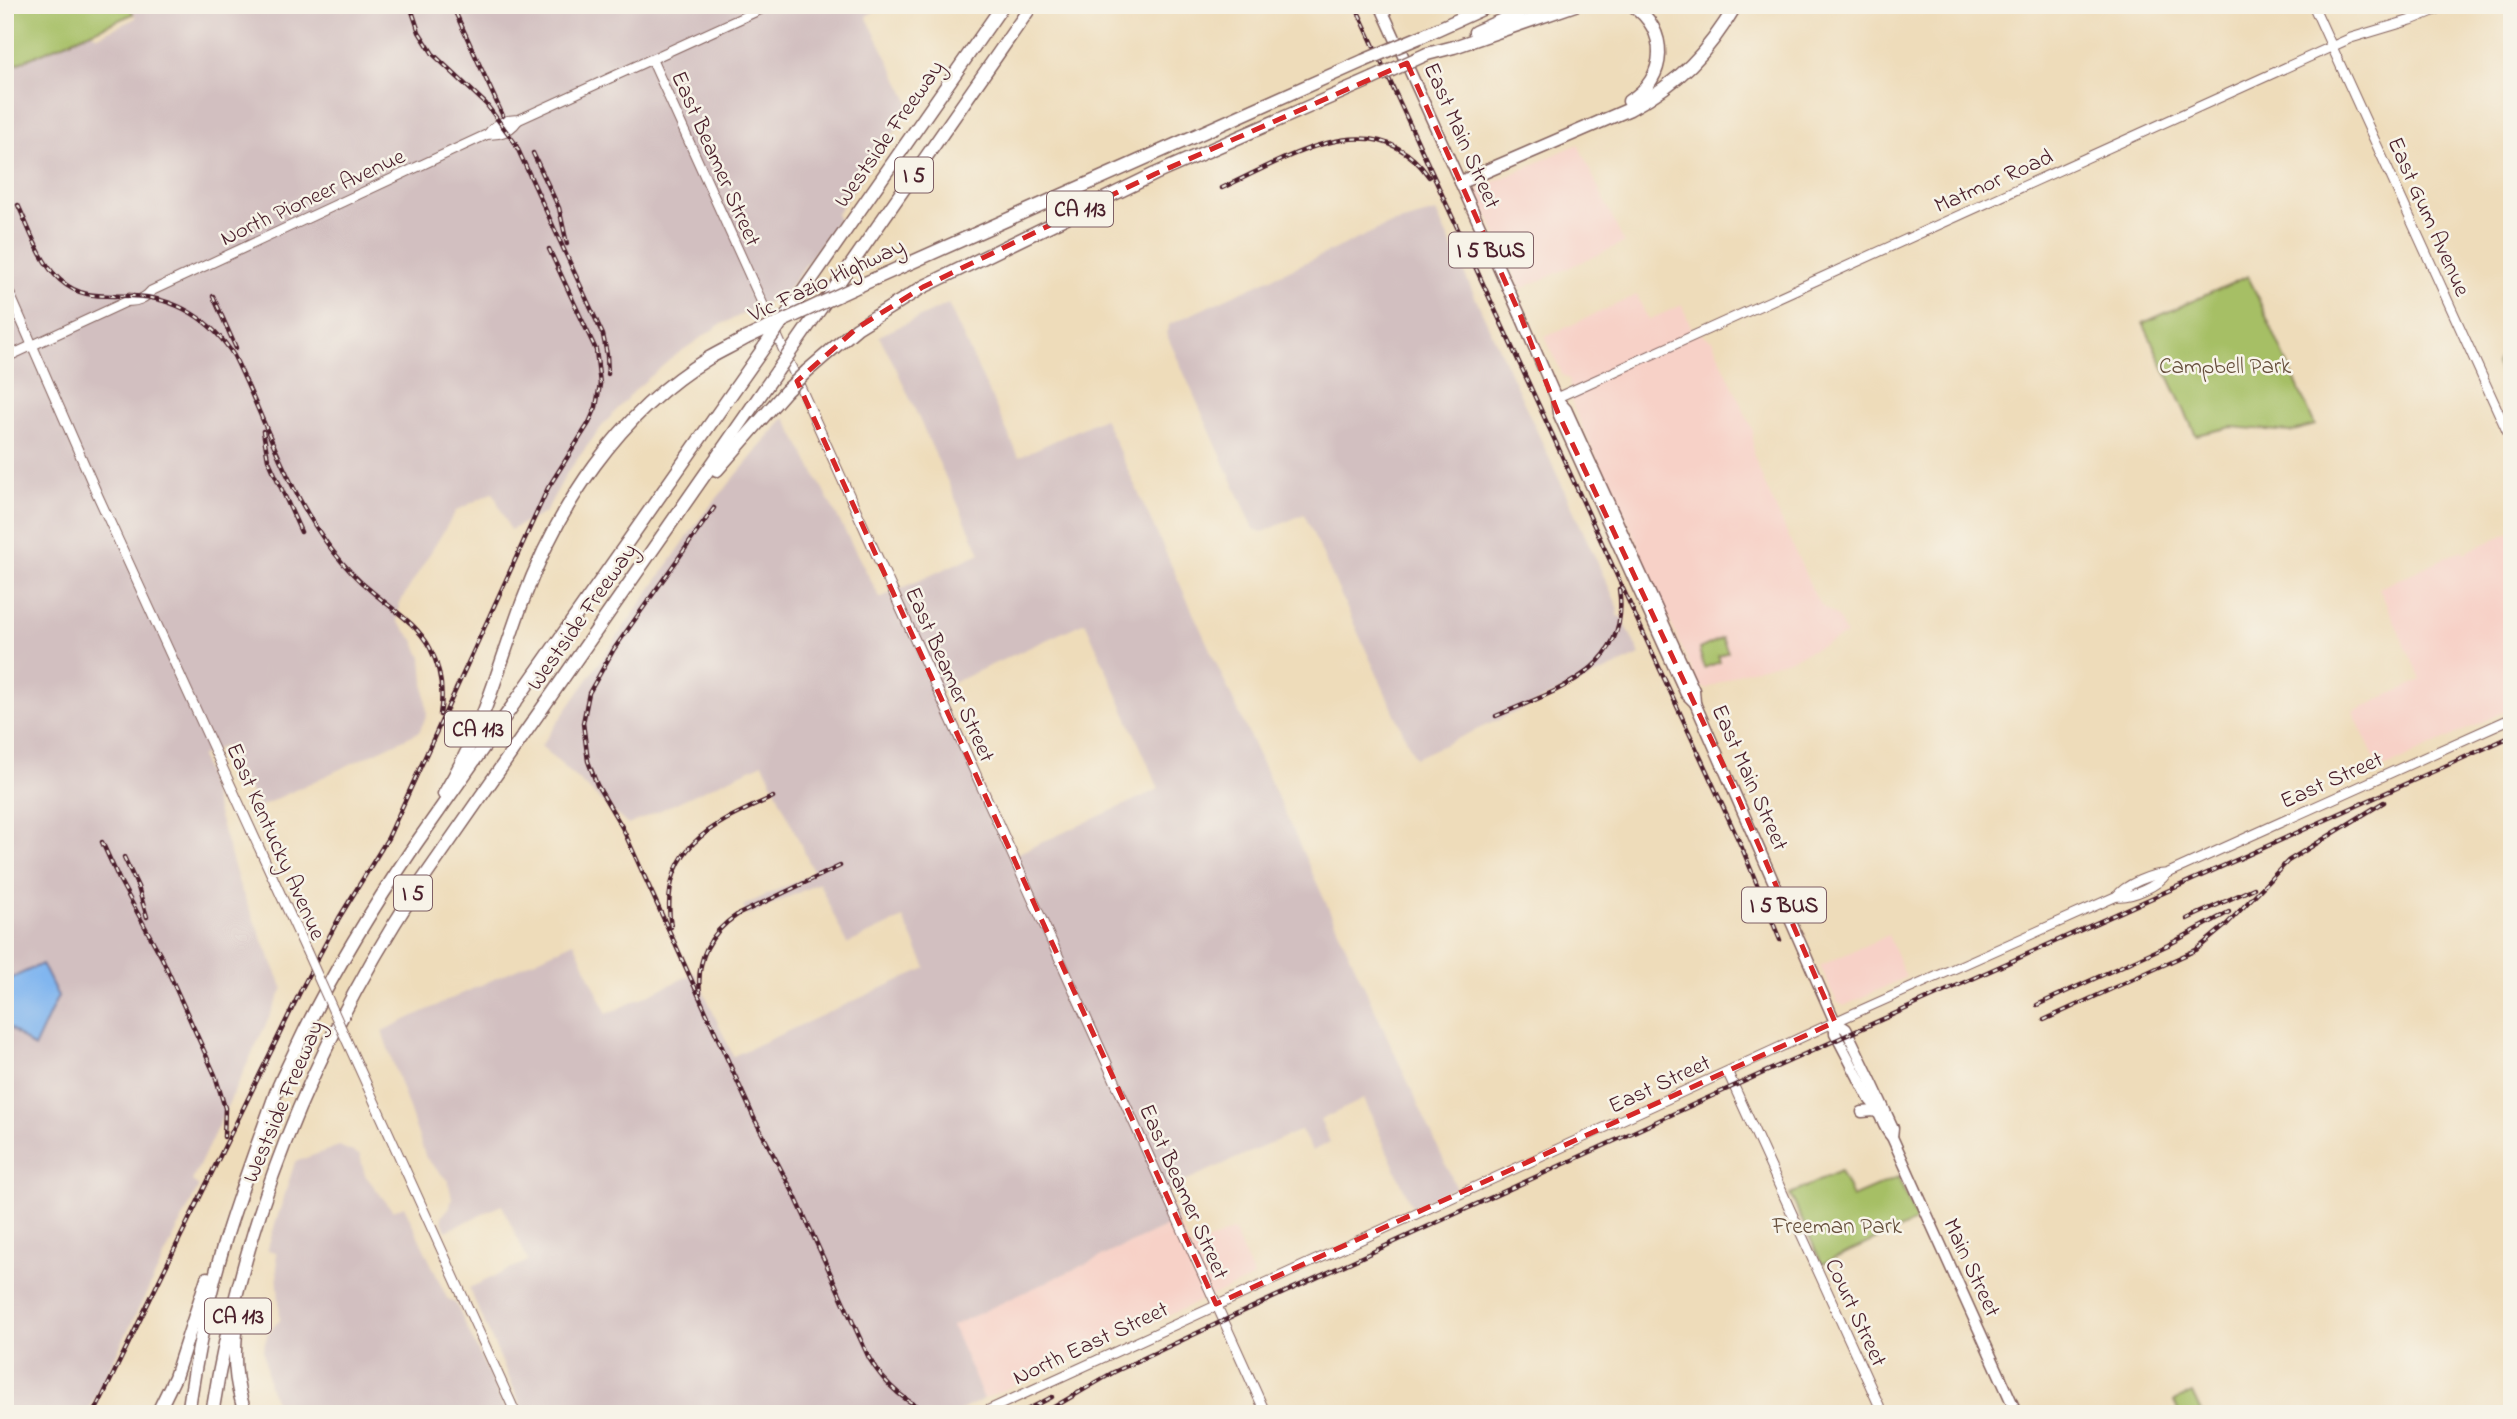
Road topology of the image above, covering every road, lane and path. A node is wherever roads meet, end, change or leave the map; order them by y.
1 (770, 5) edge
2 (1003, 5) edge
3 (1032, 5) edge
4 (1380, 5) edge
5 (1491, 5) edge
6 (1536, 5) edge
7 (1575, 5) edge
8 (1632, 5) edge
9 (1736, 5) edge
10 (2313, 5) edge
11 (2448, 5) edge
12 (2332, 46) junction
13 (1427, 54) junction
14 (652, 60) junction
15 (1461, 182) junction
16 (5, 283) edge
17 (33, 345) junction
18 (5, 358) edge
19 (1556, 398) junction
20 (2512, 442) edge
21 (673, 520) junction
22 (2512, 718) edge
23 (415, 845) junction
24 (1835, 1022) junction
25 (1728, 1073) junction
26 (272, 1101) junction
27 (1892, 1139) junction
28 (257, 1219) junction
29 (1216, 1304) junction
30 (157, 1414) edge
31 (188, 1414) edge
32 (212, 1414) edge
33 (246, 1414) edge
34 (516, 1414) edge
35 (979, 1414) edge
36 (1266, 1414) edge
37 (1883, 1414) edge
38 (2017, 1414) edge

1 - 14 street, North Pioneer Avenue
2 - 23 highway, Westside Freeway / I 5, bridge
3 - 21 highway, Westside Freeway / I 5, bridge
4 - 15 main road, East Main Street / I 5 BUS
5 - 23 highway, Vic Fazio Highway / CA 113, bridge
6 - 13 highway, CA 113
7 - 13 highway
8 - 15 highway
9 - 15 highway
10 - 12 street, East Gum Avenue
11 - 12 street, Matmor Road
12 - 19 street, Matmor Road
12 - 20 street, East Gum Avenue
13 - 21 highway, CA 113, bridge
14 - 17 street, North Pioneer Avenue
14 - 29 street, East Beamer Street
15 - 19 main road, East Main Street / I 5 BUS
16 - 17 street, East Kentucky Avenue
17 - 18 street, North Pioneer Avenue
17 - 34 street, East Kentucky Avenue, bridge
19 - 24 main road, East Main Street / I 5 BUS
21 - 28 highway, Westside Freeway / I 5
22 - 24 street, East Street
23 - 26 highway, Westside Freeway / I 5
24 - 25 street, East Street
24 - 27 main road, Main Street / I 5 BUS
24 - 27 main road, Main Street / I 5 BUS
25 - 29 street, East Street
25 - 37 street, Court Street
26 - 30 highway
26 - 31 highway, Westside Freeway / I 5
27 - 38 main road, Main Street / I 5 BUS
28 - 32 highway, Westside Freeway / I 5
28 - 33 highway, CA 113
29 - 35 street, North East Street
29 - 36 street, East Beamer Street

